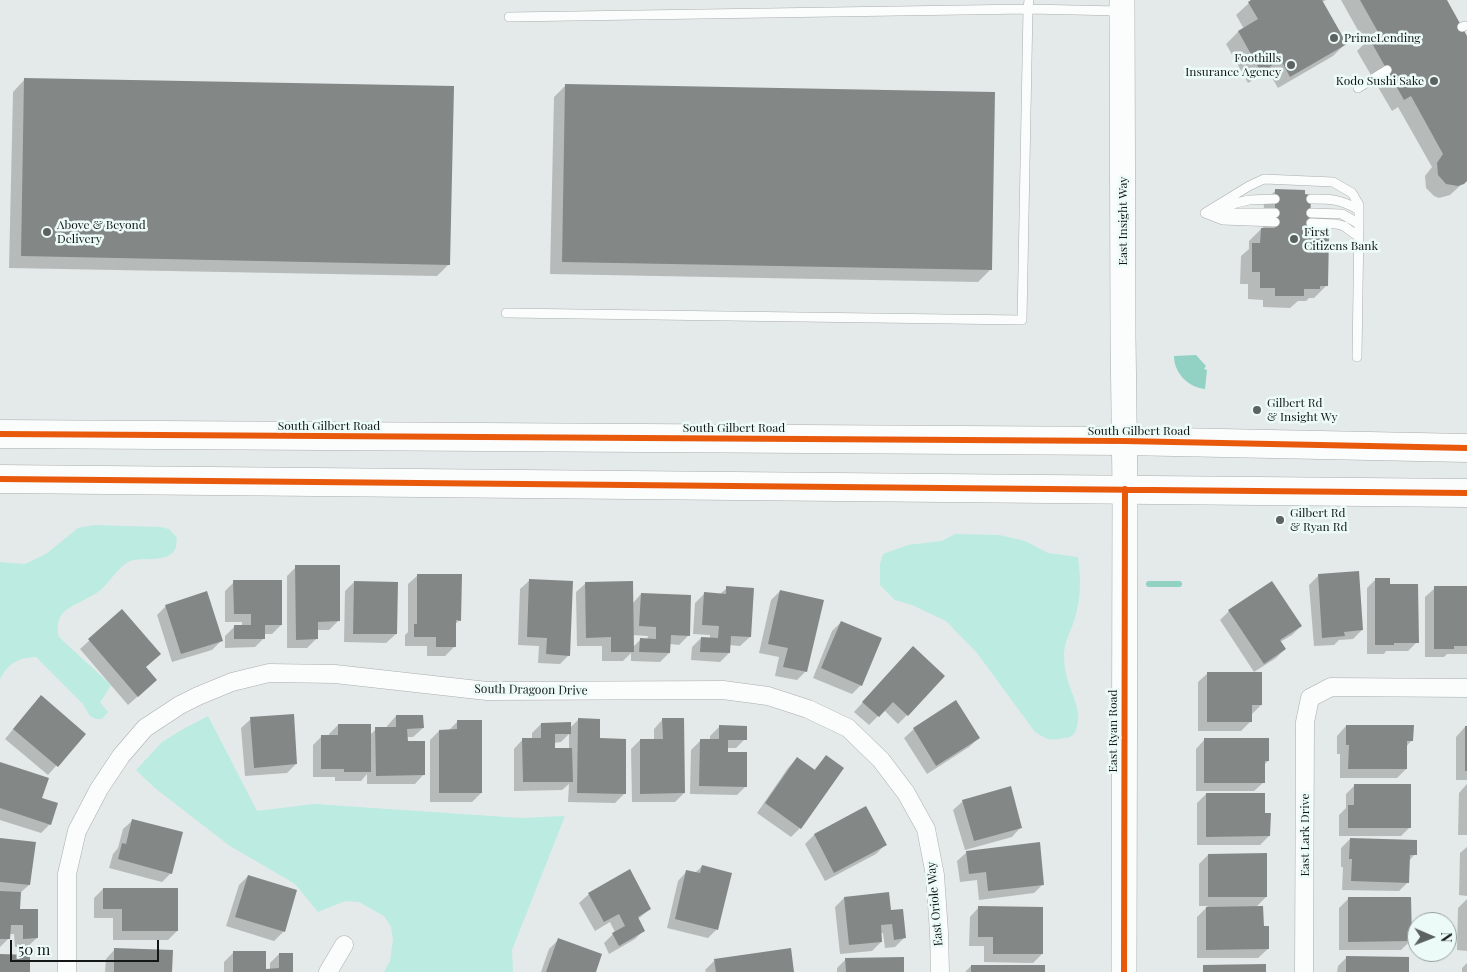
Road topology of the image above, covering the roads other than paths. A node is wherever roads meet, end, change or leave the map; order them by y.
1 (1028, 5) edge
2 (1122, 5) edge
3 (510, 18) dead end
4 (1387, 70) dead end
5 (1358, 88) dead end
6 (1275, 199) dead end
7 (1311, 199) dead end
8 (1359, 210) junction
9 (1204, 213) junction
10 (1275, 217) dead end
11 (1359, 224) junction
12 (1359, 237) junction
13 (506, 313) dead end
14 (1357, 357) dead end
15 (0, 434) edge
16 (1124, 441) junction
17 (1467, 448) edge
18 (0, 480) edge
19 (1125, 489) junction
20 (1467, 493) edge
21 (1467, 688) edge
22 (880, 760) joint
23 (344, 945) dead end
24 (67, 972) edge
25 (328, 972) edge
26 (940, 972) edge
27 (1124, 972) edge
28 (1304, 972) edge

1 - 2 lane
1 - 3 lane
1 - 13 lane
2 - 16 street, East Insight Way
4 - 5 lane
6 - 9 lane
7 - 8 lane
8 - 9 lane
8 - 11 lane
9 - 10 lane
11 - 12 lane
11 - 12 lane
12 - 14 lane
15 - 16 main road, South Gilbert Road
16 - 17 main road, South Gilbert Road
16 - 19 street, East Ryan Road
18 - 19 main road
19 - 20 main road
19 - 27 street, East Ryan Road
21 - 28 street, East Lark Drive
22 - 24 street, South Dragoon Drive
22 - 26 street, East Oriole Way
23 - 25 street

